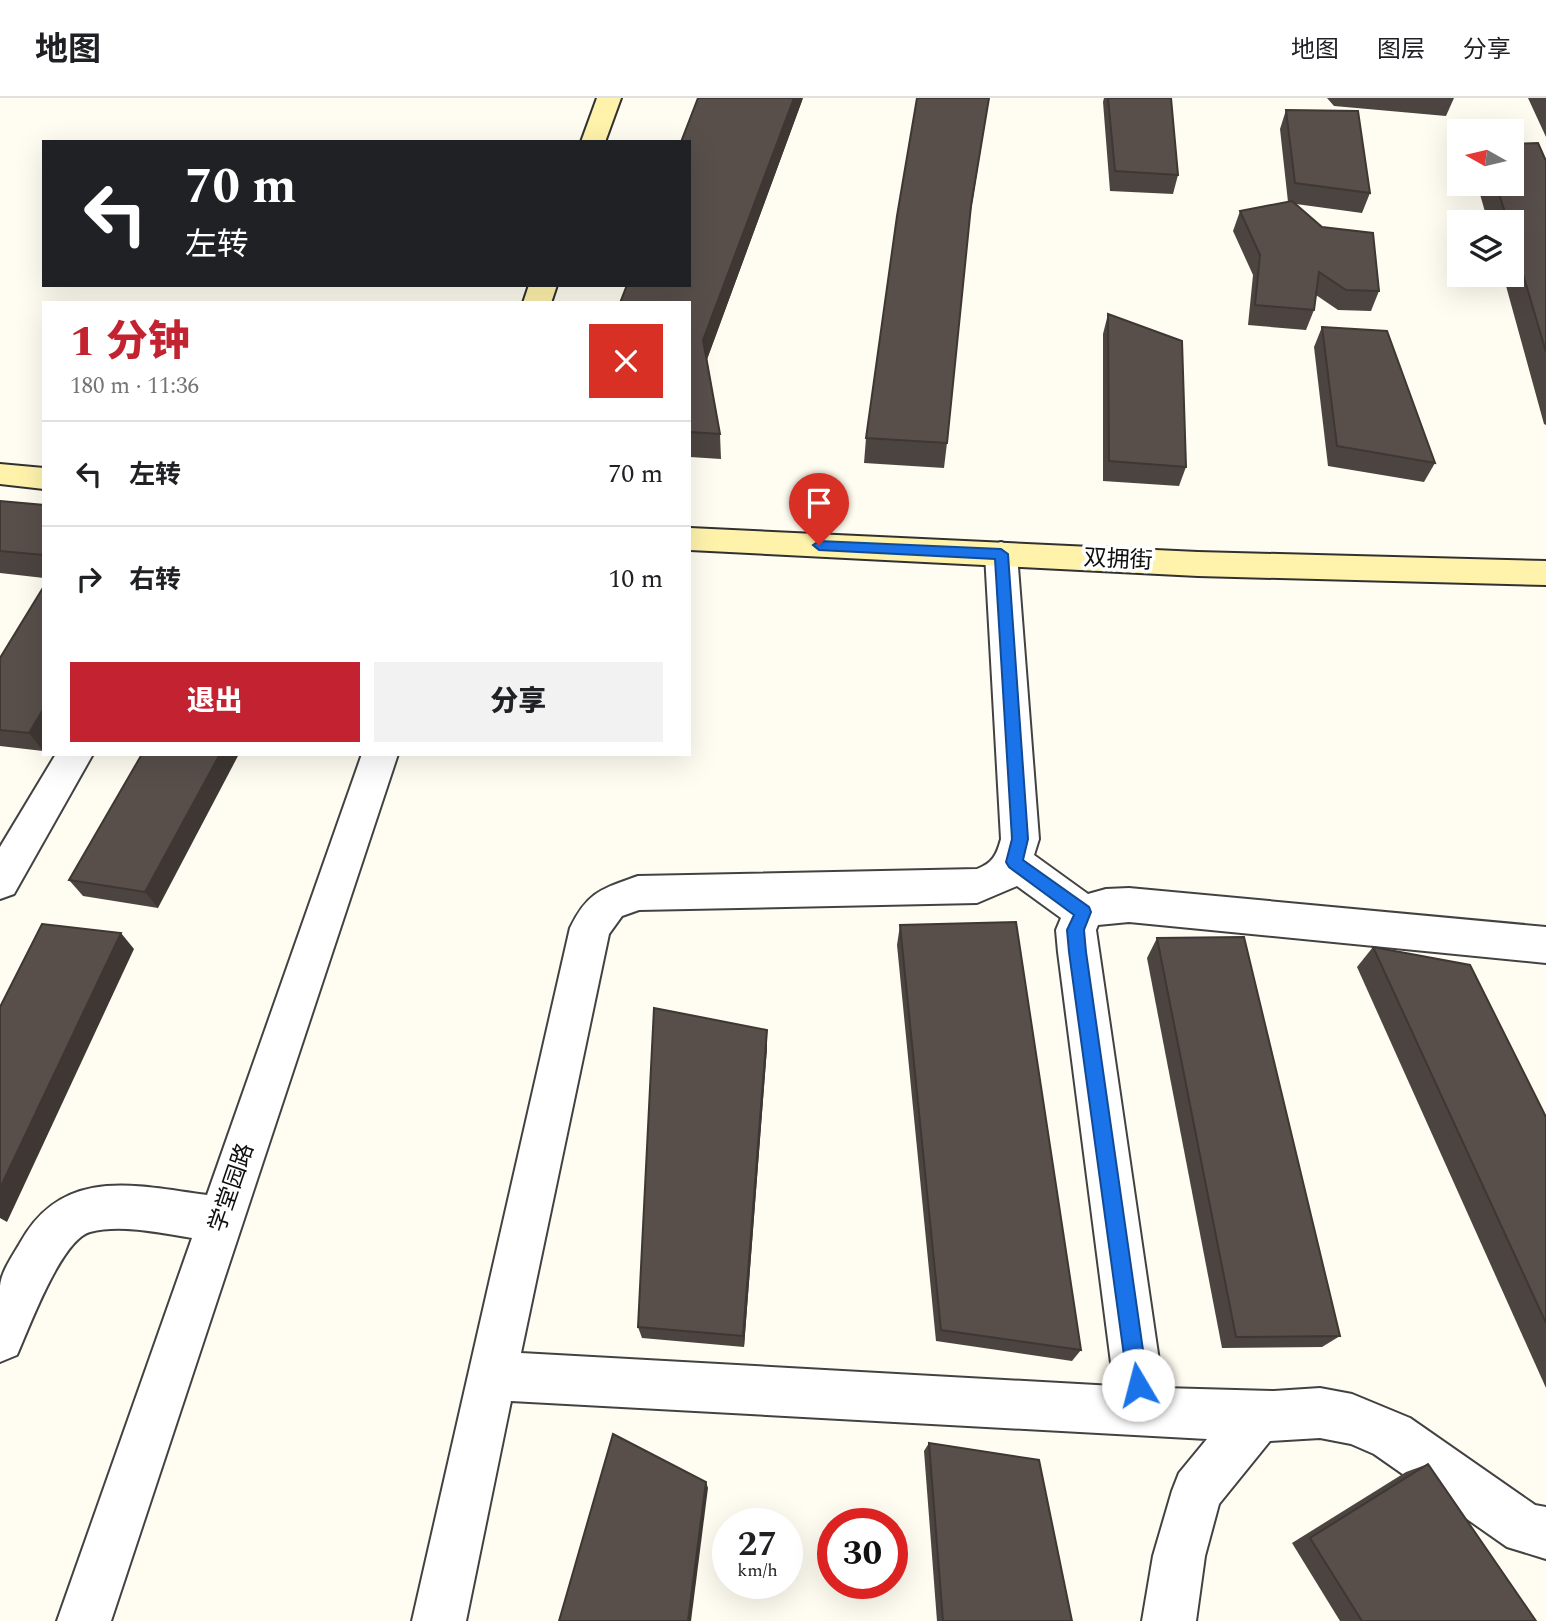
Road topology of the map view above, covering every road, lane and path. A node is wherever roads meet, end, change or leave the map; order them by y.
1 (609, 98) edge
2 (594, 140) edge
3 (0, 474) edge
4 (42, 480) edge
5 (691, 539) edge
6 (1001, 554) junction
7 (1546, 573) edge
8 (74, 756) edge
9 (379, 756) edge
10 (12, 842) edge
11 (1014, 862) junction
12 (0, 882) edge
13 (1083, 912) junction
14 (1546, 945) edge
15 (221, 1219) junction
16 (0, 1338) edge
17 (491, 1376) junction
18 (1142, 1412) junction
19 (1258, 1416) junction
20 (1546, 1533) edge
21 (84, 1621) edge
22 (439, 1621) edge
23 (1169, 1621) edge

1 - 2 street
3 - 4 street
5 - 6 street, 双拥街
6 - 7 street, 双拥街
6 - 11 street
8 - 10 street
9 - 15 street, 学堂园路
10 - 12 street
11 - 13 street
11 - 17 street
13 - 14 street
13 - 18 street
15 - 16 street
15 - 21 street, 学堂园路
17 - 18 street
17 - 22 street
18 - 19 street
19 - 20 street
19 - 23 street

